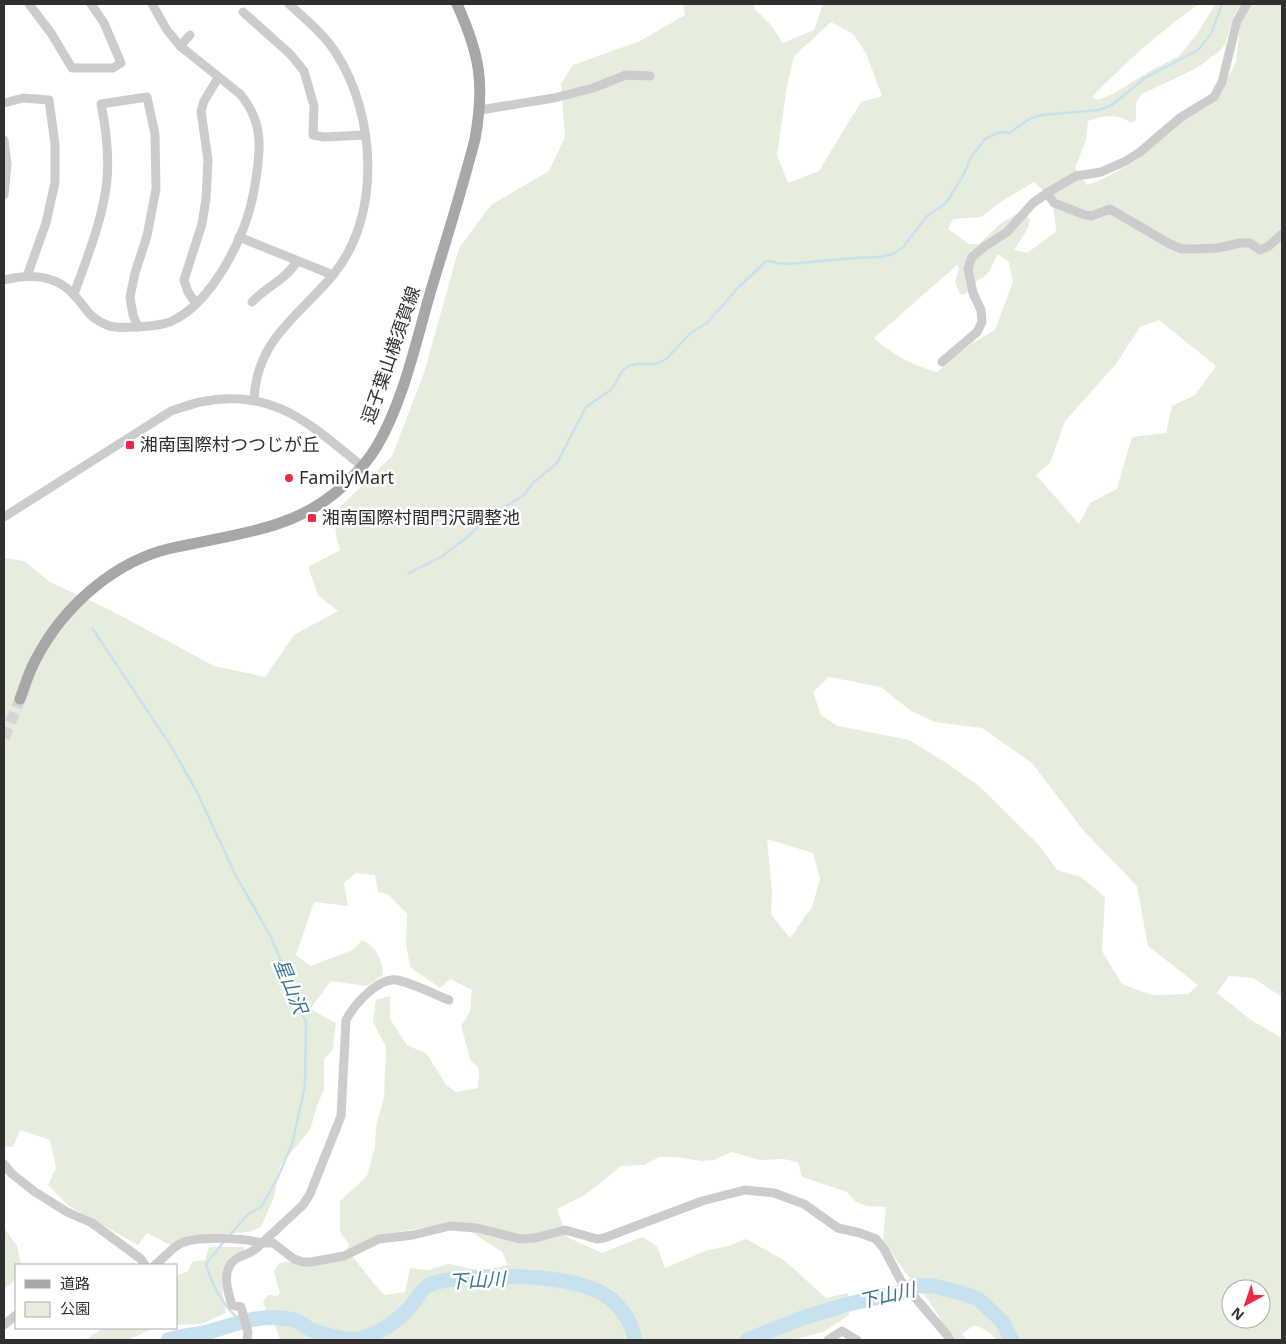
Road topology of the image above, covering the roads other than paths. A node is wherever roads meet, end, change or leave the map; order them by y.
1 (29, 4) edge
2 (92, 4) edge
3 (152, 4) edge
4 (289, 4) edge
5 (457, 4) edge
6 (1247, 4) edge
7 (244, 12) dead end
8 (190, 35) dead end
9 (180, 46) junction
10 (650, 76) dead end
11 (218, 78) junction
12 (4, 103) edge
13 (480, 110) junction
14 (365, 135) junction
15 (4, 140) edge
16 (1047, 193) junction
17 (4, 195) edge
18 (1282, 234) edge
19 (239, 237) junction
20 (298, 261) junction
21 (333, 275) junction
22 (27, 276) junction
23 (4, 280) edge
24 (74, 294) junction
25 (252, 302) dead end
26 (196, 304) junction
27 (138, 327) junction
28 (942, 362) dead end
29 (254, 400) junction
30 (362, 466) junction
31 (4, 517) edge
32 (20, 699) tunnel mouth
33 (449, 1000) dead end
34 (4, 1164) edge
35 (258, 1242) junction
36 (144, 1264) edge
37 (156, 1264) edge
38 (15, 1316) edge
39 (4, 1325) edge
40 (247, 1340) edge
41 (828, 1340) edge
42 (857, 1340) edge
43 (950, 1340) edge

1 - 2 street
3 - 9 street
4 - 14 street
5 - 13 main road, 逗子葉山横須賀線
6 - 16 street
7 - 14 street
8 - 9 street
9 - 11 street
10 - 13 street
11 - 19 street
11 - 26 street
12 - 22 street
13 - 30 main road, 逗子葉山横須賀線
14 - 21 street
15 - 17 street
16 - 18 street
16 - 28 street
19 - 20 street
19 - 26 street
20 - 21 street
20 - 25 street
21 - 29 street
22 - 23 street
22 - 24 street
24 - 27 street
24 - 27 street
26 - 27 street
29 - 30 street
29 - 31 street
30 - 32 main road, 逗子葉山横須賀線
33 - 35 street
34 - 36 street
35 - 37 street
35 - 40 street
35 - 43 street
38 - 39 street
41 - 42 street

